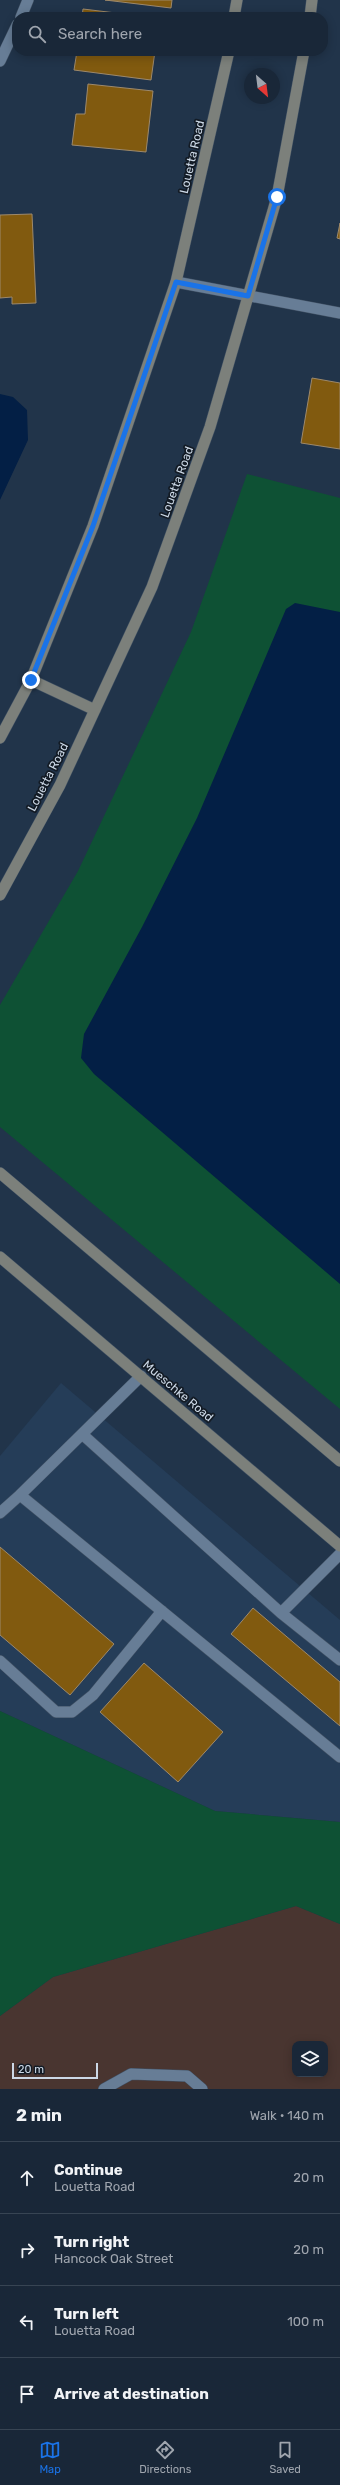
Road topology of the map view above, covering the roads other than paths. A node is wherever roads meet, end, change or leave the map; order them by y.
1 (28, 0) edge
2 (237, 0) edge
3 (312, 0) edge
4 (23, 12) edge
5 (235, 12) edge
6 (311, 12) edge
7 (12, 36) edge
8 (228, 56) edge
9 (303, 56) edge
10 (0, 61) edge
11 (176, 282) junction
12 (248, 296) junction
13 (340, 313) edge
14 (31, 680) junction
15 (95, 710) junction
16 (0, 738) edge
17 (0, 895) edge
18 (0, 1173) edge
19 (0, 1257) edge
20 (141, 1376) junction
21 (82, 1434) junction
22 (340, 1461) edge
23 (20, 1495) junction
24 (0, 1513) edge
25 (340, 1546) edge
26 (340, 1554) edge
27 (162, 1611) junction
28 (281, 1613) junction
29 (340, 1660) edge
30 (0, 1661) edge
31 (340, 1757) edge
32 (104, 2089) edge
33 (202, 2089) edge

1 - 4 street
2 - 5 main road
3 - 6 main road
7 - 10 street
8 - 11 main road, Louetta Road
9 - 12 main road, Louetta Road
11 - 12 street
11 - 14 main road, Louetta Road
12 - 13 street
12 - 15 main road, Louetta Road
14 - 15 main road
14 - 16 main road, Louetta Road
15 - 17 main road, Louetta Road
18 - 22 main road
19 - 20 main road, Mueschke Road
20 - 21 street
20 - 25 main road, Mueschke Road
21 - 23 street
21 - 28 street
23 - 24 street
23 - 27 street
26 - 28 street
27 - 30 street
27 - 31 street
28 - 29 street
32 - 33 street

